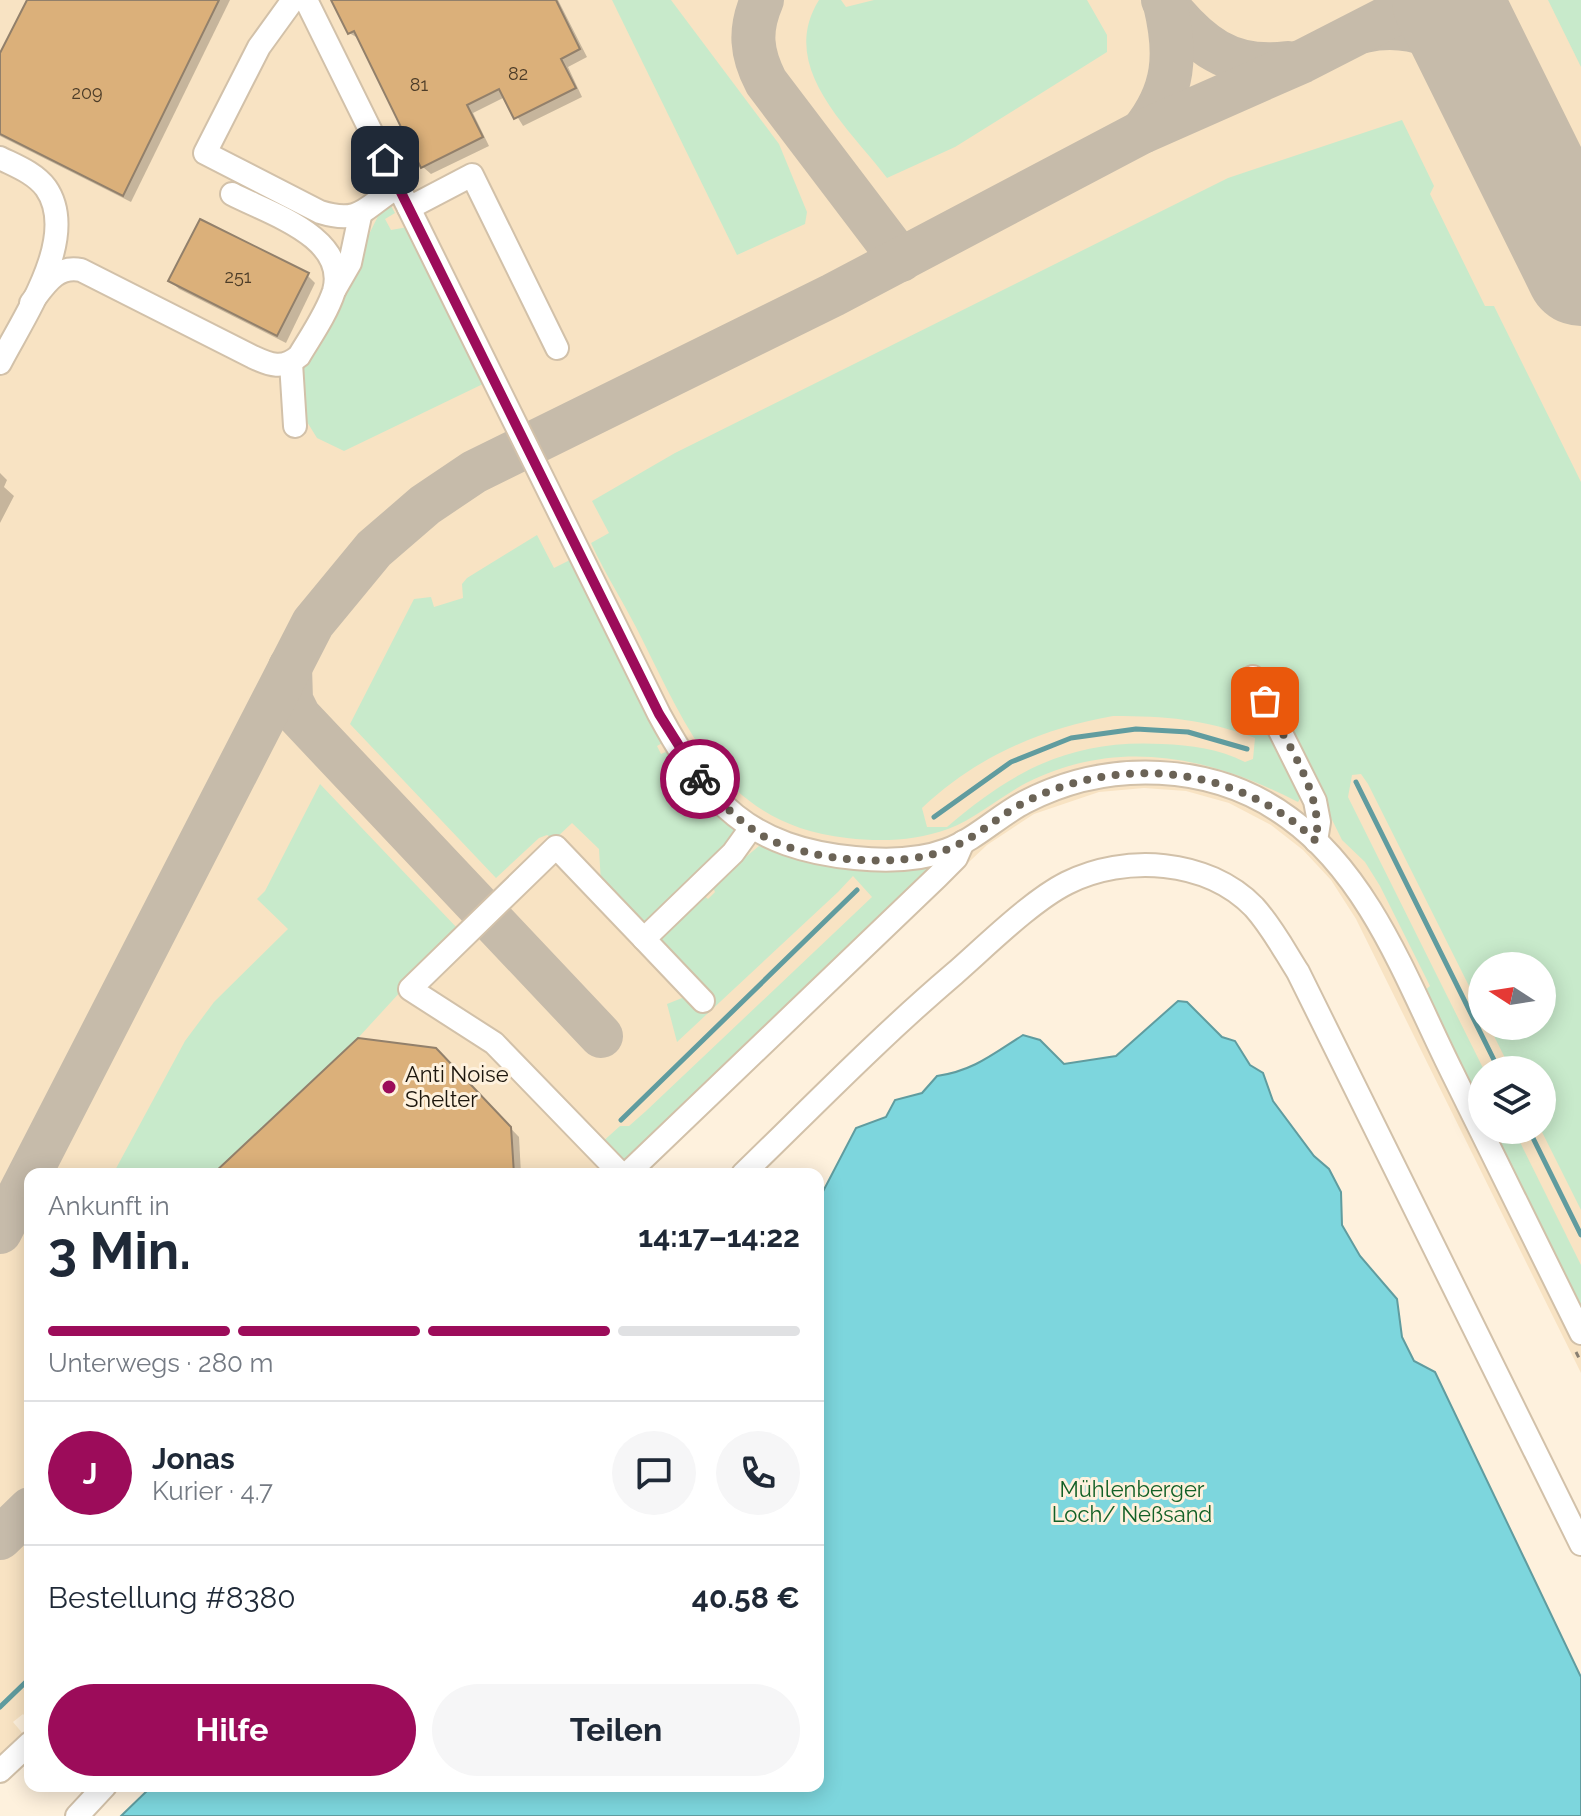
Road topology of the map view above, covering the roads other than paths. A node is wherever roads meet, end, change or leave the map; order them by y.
1 (293, 0) edge
2 (306, 0) edge
3 (0, 158) edge
4 (398, 187) junction
5 (232, 194) dead end
6 (409, 208) junction
7 (360, 216) junction
8 (327, 249) junction
9 (334, 290) junction
10 (31, 303) junction
11 (557, 348) dead end
12 (0, 363) edge
13 (291, 363) junction
14 (295, 426) dead end
15 (1253, 677) dead end
16 (751, 828) junction
17 (1316, 841) junction
18 (963, 842) junction
19 (644, 939) junction
20 (703, 1001) dead end
21 (618, 1168) edge
22 (630, 1168) edge
23 (749, 1168) edge
24 (1578, 1340) edge
25 (1581, 1544) edge
26 (24, 1749) edge
27 (0, 1771) edge
28 (99, 1792) edge
29 (77, 1816) edge

1 - 7 street
2 - 4 street
3 - 10 street
4 - 6 street
4 - 7 street
5 - 8 street
6 - 11 street
6 - 16 street
7 - 8 street
7 - 9 street
8 - 9 street
9 - 13 street
10 - 12 street
10 - 13 street
13 - 14 street
15 - 17 street
16 - 18 street
16 - 19 street
17 - 18 street
17 - 24 street
18 - 22 street
19 - 20 street
19 - 21 street
23 - 25 street
26 - 27 street
28 - 29 street

